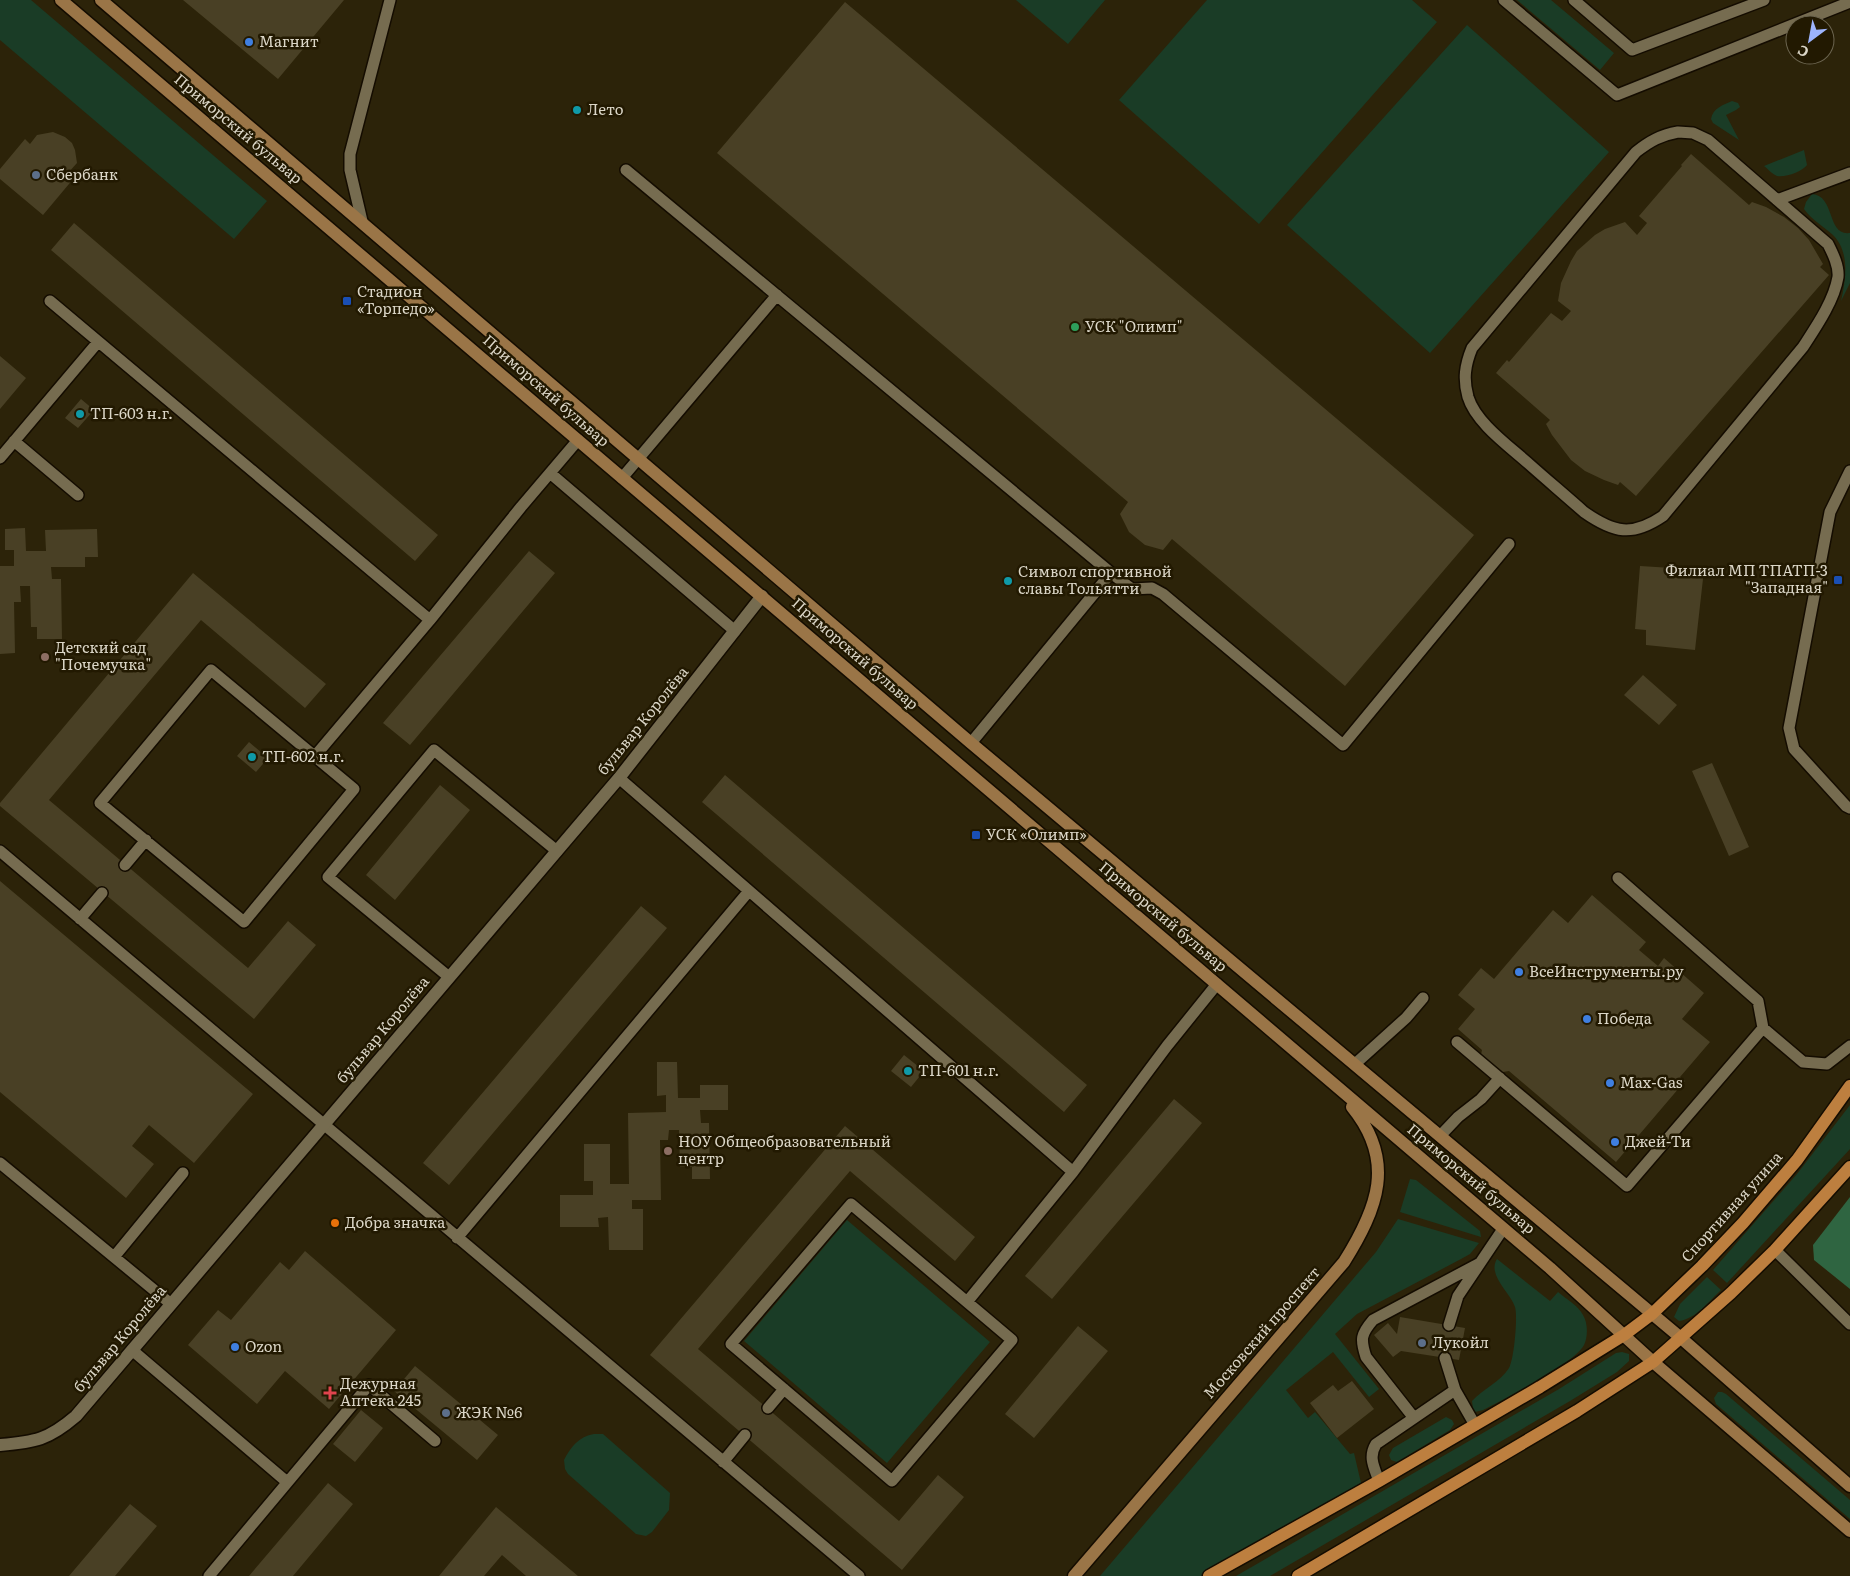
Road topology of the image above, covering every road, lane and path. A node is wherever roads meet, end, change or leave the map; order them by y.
1 (61, 0) edge
2 (101, 0) edge
3 (390, 0) edge
4 (1504, 0) edge
5 (1574, 0) edge
6 (1764, 0) edge
7 (1850, 2) edge
8 (626, 170) dead end
9 (1850, 173) edge
10 (1777, 200) junction
11 (362, 222) junction
12 (777, 295) junction
13 (50, 301) dead end
14 (98, 342) junction
15 (578, 440) junction
16 (14, 441) junction
17 (0, 458) edge
18 (638, 458) junction
19 (1850, 471) edge
20 (550, 473) junction
21 (622, 478) junction
22 (78, 495) dead end
23 (1509, 544) dead end
24 (1111, 573) junction
25 (762, 596) junction
26 (430, 620) junction
27 (735, 631) junction
28 (971, 743) junction
29 (315, 756) junction
30 (619, 778) junction
31 (1850, 808) edge
32 (146, 840) junction
33 (0, 851) edge
34 (557, 851) junction
35 (125, 865) dead end
36 (1618, 878) dead end
37 (749, 891) junction
38 (102, 893) dead end
39 (80, 919) junction
40 (449, 977) junction
41 (1217, 984) junction
42 (1423, 998) dead end
43 (1763, 1028) junction
44 (1457, 1042) dead end
45 (1850, 1046) edge
46 (1355, 1064) junction
47 (1500, 1078) junction
48 (1334, 1083) junction
49 (1850, 1086) edge
50 (324, 1125) junction
51 (1440, 1136) junction
52 (0, 1163) edge
53 (1850, 1167) edge
54 (1073, 1172) junction
55 (183, 1173) dead end
56 (1503, 1228) junction
57 (457, 1238) junction
58 (1775, 1250) junction
59 (114, 1257) junction
60 (1480, 1263) junction
61 (967, 1302) junction
62 (171, 1304) junction
63 (1652, 1314) junction
64 (1850, 1324) edge
65 (1448, 1325) dead end
66 (1624, 1335) junction
67 (1682, 1338) junction
68 (132, 1350) junction
69 (1445, 1358) dead end
70 (1653, 1362) junction
71 (784, 1389) junction
72 (1455, 1390) junction
73 (768, 1408) dead end
74 (1414, 1418) junction
75 (1475, 1425) junction
76 (745, 1436) dead end
77 (435, 1441) dead end
78 (0, 1445) edge
79 (723, 1462) junction
80 (1379, 1481) junction
81 (287, 1482) junction
82 (1850, 1486) edge
83 (1850, 1531) edge
84 (1074, 1575) edge
85 (209, 1576) edge
86 (859, 1576) edge
87 (1209, 1576) edge
88 (1298, 1576) edge

1 - 15 main road, Приморский бульвар
2 - 11 main road
3 - 11 lane
4 - 7 lane
5 - 6 lane
8 - 12 lane
9 - 10 lane
10 - 10 lane
11 - 18 main road
12 - 18 lane
12 - 24 lane
13 - 14 lane
14 - 16 lane
14 - 26 lane
15 - 20 lane
15 - 21 main road, Приморский бульвар
16 - 17 lane
16 - 22 lane
18 - 21 lane
18 - 28 main road
19 - 31 lane
20 - 26 lane
20 - 27 lane
21 - 25 main road, Приморский бульвар
23 - 24 lane
24 - 28 lane
25 - 27 street, бульвар Королёва
25 - 41 main road, Приморский бульвар
26 - 29 lane
27 - 30 street, бульвар Королёва
28 - 46 main road
29 - 32 lane
29 - 32 lane
30 - 34 street, бульвар Королёва
30 - 37 lane
32 - 35 lane
33 - 39 lane
34 - 40 street, бульвар Королёва
34 - 40 lane
36 - 43 lane
37 - 54 lane
37 - 57 lane
38 - 39 lane
39 - 50 lane
40 - 50 street, бульвар Королёва
41 - 48 main road, Приморский бульвар
41 - 54 lane
42 - 46 lane
43 - 45 lane
43 - 47 lane
44 - 47 lane
46 - 51 main road
47 - 51 lane
48 - 56 main road, Приморский бульвар
48 - 84 main road, Московский проспект
49 - 63 main road, Спортивная улица
50 - 57 lane
50 - 62 street, бульвар Королёва
51 - 63 main road
52 - 59 lane
53 - 58 main road
54 - 61 lane
55 - 59 lane
56 - 60 lane
56 - 66 main road, Приморский бульвар
57 - 79 lane
58 - 64 lane
58 - 67 main road
59 - 62 lane
60 - 65 lane
60 - 74 lane
61 - 71 lane
61 - 71 lane
62 - 68 street, бульвар Королёва
63 - 66 main road, Спортивная улица
63 - 67 main road
66 - 70 main road, Приморский бульвар
66 - 75 main road
67 - 70 main road
67 - 82 main road
68 - 78 street, бульвар Королёва
68 - 81 lane
69 - 72 lane
70 - 83 main road
70 - 88 main road
71 - 73 lane
72 - 74 lane
72 - 75 lane
74 - 80 lane
75 - 80 main road
76 - 79 lane
77 - 81 lane
79 - 86 lane
80 - 87 main road
81 - 85 lane

